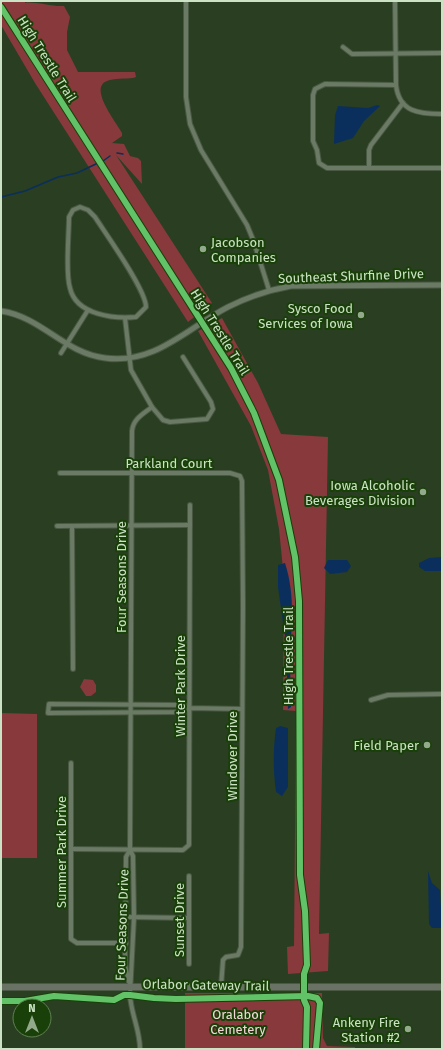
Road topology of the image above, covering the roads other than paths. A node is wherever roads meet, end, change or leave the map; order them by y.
1 (186, 1) edge
2 (395, 1) edge
3 (343, 47) dead end
4 (395, 53) junction
5 (442, 53) edge
6 (396, 84) junction
7 (403, 103) junction
8 (442, 114) edge
9 (369, 167) junction
10 (442, 168) edge
11 (442, 285) edge
12 (269, 290) junction
13 (88, 310) junction
14 (1, 311) edge
15 (125, 318) junction
16 (66, 344) junction
17 (61, 353) dead end
18 (182, 357) dead end
19 (130, 358) junction
20 (152, 407) junction
21 (132, 472) junction
22 (60, 473) dead end
23 (190, 505) dead end
24 (243, 514) joint
25 (131, 525) junction
26 (190, 525) junction
27 (56, 526) dead end
28 (72, 526) junction
29 (73, 668) dead end
30 (442, 694) edge
31 (372, 700) dead end
32 (130, 704) junction
33 (190, 708) junction
34 (242, 709) junction
35 (131, 712) junction
36 (72, 763) dead end
37 (71, 849) junction
38 (130, 850) junction
39 (189, 876) dead end
40 (126, 917) junction
41 (134, 917) junction
42 (189, 918) junction
43 (126, 943) junction
44 (189, 964) dead end
45 (1, 987) edge
46 (221, 987) junction
47 (442, 987) edge
48 (130, 988) junction
49 (140, 1049) edge

1 - 12 street
2 - 4 street
3 - 4 street
4 - 5 street
4 - 6 street
6 - 7 street
6 - 9 street
7 - 8 street
7 - 9 street
9 - 10 street
11 - 12 street, Southeast Shurfine Drive
12 - 19 street, Southeast Shurfine Drive
13 - 15 street
13 - 15 street
13 - 16 street
14 - 16 street, Southeast Shurfine Drive
15 - 19 street
16 - 17 street
16 - 19 street, Southeast Shurfine Drive
18 - 20 street
19 - 20 street
20 - 21 street, Four Seasons Drive
21 - 22 street, Parkland Court
21 - 24 street, Parkland Court
21 - 25 street, Four Seasons Drive
23 - 26 street, Winter Park Drive
24 - 34 street, Windover Drive
25 - 26 street
25 - 28 street
25 - 32 street, Four Seasons Drive
26 - 33 street, Winter Park Drive
27 - 28 street
28 - 29 street
30 - 31 street
32 - 33 street
32 - 35 street, Four Seasons Drive
32 - 35 street
33 - 34 street
33 - 35 street
33 - 38 street, Winter Park Drive
34 - 46 street, Windover Drive
35 - 38 street, Four Seasons Drive
36 - 37 street, Summer Park Drive
37 - 38 street
37 - 43 street, Summer Park Drive
38 - 40 street, Four Seasons Drive
38 - 41 street, Four Seasons Drive
39 - 42 street, Sunset Drive
40 - 41 street
40 - 43 street, Four Seasons Drive
41 - 42 street
41 - 48 street, Four Seasons Drive
42 - 44 street, Sunset Drive
43 - 48 street, Four Seasons Drive
45 - 48 main road
46 - 47 main road
46 - 48 main road
48 - 49 street

